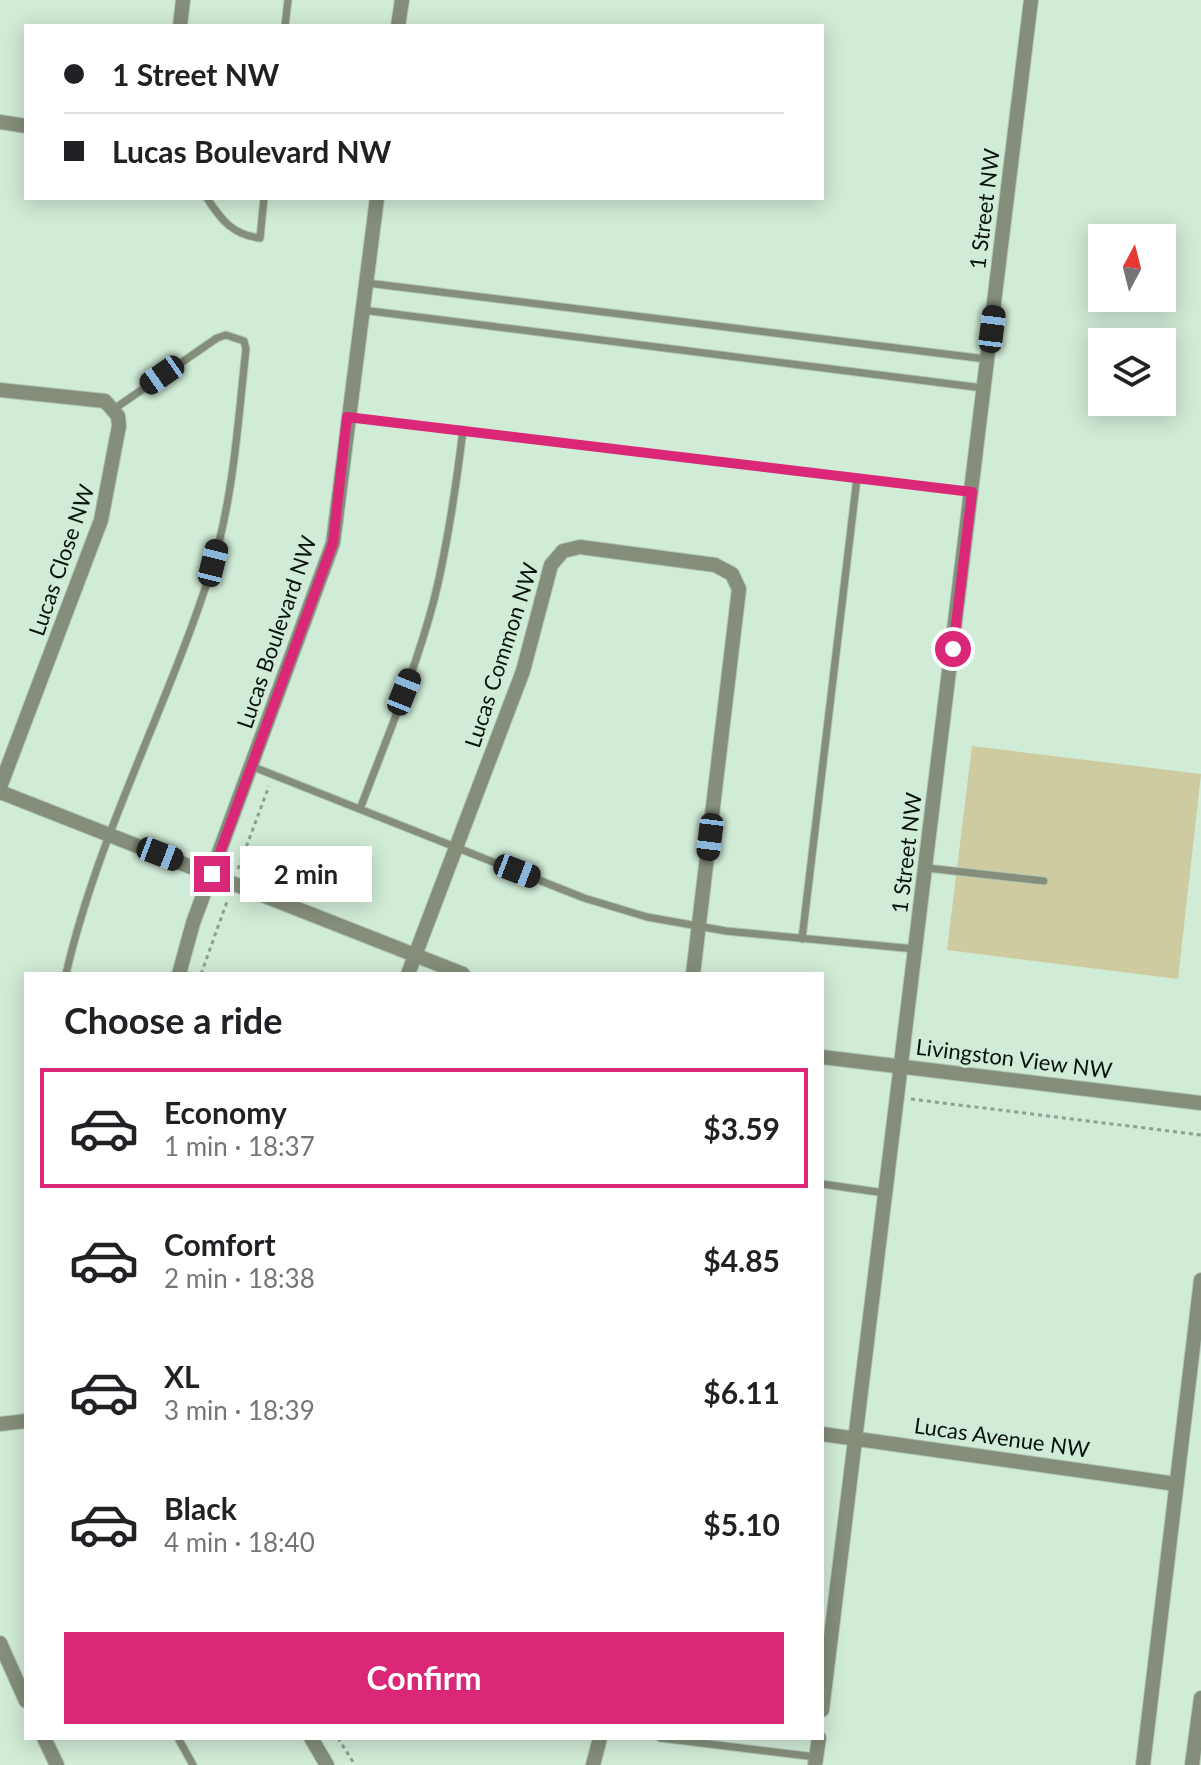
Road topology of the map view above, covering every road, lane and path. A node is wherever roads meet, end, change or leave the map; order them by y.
1 (183, 0) edge
2 (288, 0) edge
3 (402, 0) edge
4 (1031, 0) edge
5 (180, 24) edge
6 (285, 24) edge
7 (398, 24) edge
8 (0, 122) edge
9 (24, 126) edge
10 (208, 200) edge
11 (264, 200) edge
12 (377, 200) edge
13 (366, 283) junction
14 (362, 310) junction
15 (988, 359) junction
16 (985, 388) junction
17 (0, 390) edge
18 (114, 409) junction
19 (347, 417) junction
20 (463, 430) junction
21 (857, 478) junction
22 (972, 492) junction
23 (251, 766) junction
24 (0, 790) edge
25 (360, 809) junction
26 (108, 834) junction
27 (457, 848) junction
28 (927, 868) junction
29 (212, 874) junction
30 (1044, 881) dead end
31 (699, 927) junction
32 (802, 939) junction
33 (917, 949) junction
34 (414, 956) junction
35 (67, 972) edge
36 (180, 972) edge
37 (409, 972) edge
38 (458, 972) edge
39 (693, 972) edge
40 (824, 1057) edge
41 (900, 1066) junction
42 (897, 1097) junction
43 (1201, 1103) edge
44 (1201, 1135) edge
45 (824, 1184) edge
46 (885, 1193) junction
47 (1201, 1280) edge
48 (24, 1421) edge
49 (0, 1424) edge
50 (824, 1434) edge
51 (856, 1438) junction
52 (1176, 1484) junction
53 (0, 1643) edge
54 (824, 1694) edge
55 (24, 1697) edge
56 (1201, 1698) edge
57 (45, 1740) edge
58 (179, 1740) edge
59 (312, 1740) edge
60 (339, 1740) edge
61 (599, 1740) edge
62 (819, 1740) edge
63 (704, 1741) edge
64 (816, 1761) edge
65 (57, 1765) edge
66 (193, 1765) edge
67 (327, 1765) edge
68 (355, 1765) edge
69 (593, 1765) edge
70 (1143, 1765) edge
71 (1192, 1765) edge

1 - 5 street
2 - 6 lane
3 - 7 street
4 - 15 street, 1 Street NW
8 - 9 street
10 - 11 lane
12 - 13 street, Lucas Boulevard NW
13 - 14 street, Lucas Boulevard NW
13 - 15 lane
14 - 16 lane
14 - 19 street, Lucas Boulevard NW
15 - 16 street, 1 Street NW
16 - 22 street, 1 Street NW
17 - 18 street
18 - 24 street, Lucas Close NW
18 - 26 lane
19 - 20 lane
19 - 23 street, Lucas Boulevard NW
20 - 21 lane
20 - 25 lane
21 - 22 lane
21 - 32 lane
22 - 28 street, 1 Street NW
23 - 25 lane
23 - 29 street, Lucas Boulevard NW
24 - 26 street
25 - 27 lane
26 - 29 street
26 - 35 lane
27 - 31 lane
27 - 31 street, Lucas Common NW
27 - 34 street, Lucas Common NW
28 - 30 lane
28 - 33 street, 1 Street NW
29 - 34 street
29 - 36 street, Lucas Boulevard NW
31 - 32 lane
31 - 39 street, Lucas Common NW
32 - 33 lane
33 - 41 street, 1 Street NW
34 - 37 street, Lucas Common NW
34 - 38 street
40 - 41 street, Livingston View NW
41 - 42 street, 1 Street NW
41 - 43 street, Livingston View NW
42 - 44 path
42 - 46 street, 1 Street NW
45 - 46 lane
46 - 51 street, 1 Street NW
47 - 52 street
48 - 49 street
50 - 51 street, Lucas Avenue NW
51 - 52 street, Lucas Avenue NW
51 - 54 street, 1 Street NW
52 - 70 street
53 - 55 street
56 - 71 street
57 - 65 street
58 - 66 lane
59 - 67 street
60 - 68 path
61 - 69 street
62 - 64 street
63 - 64 lane

